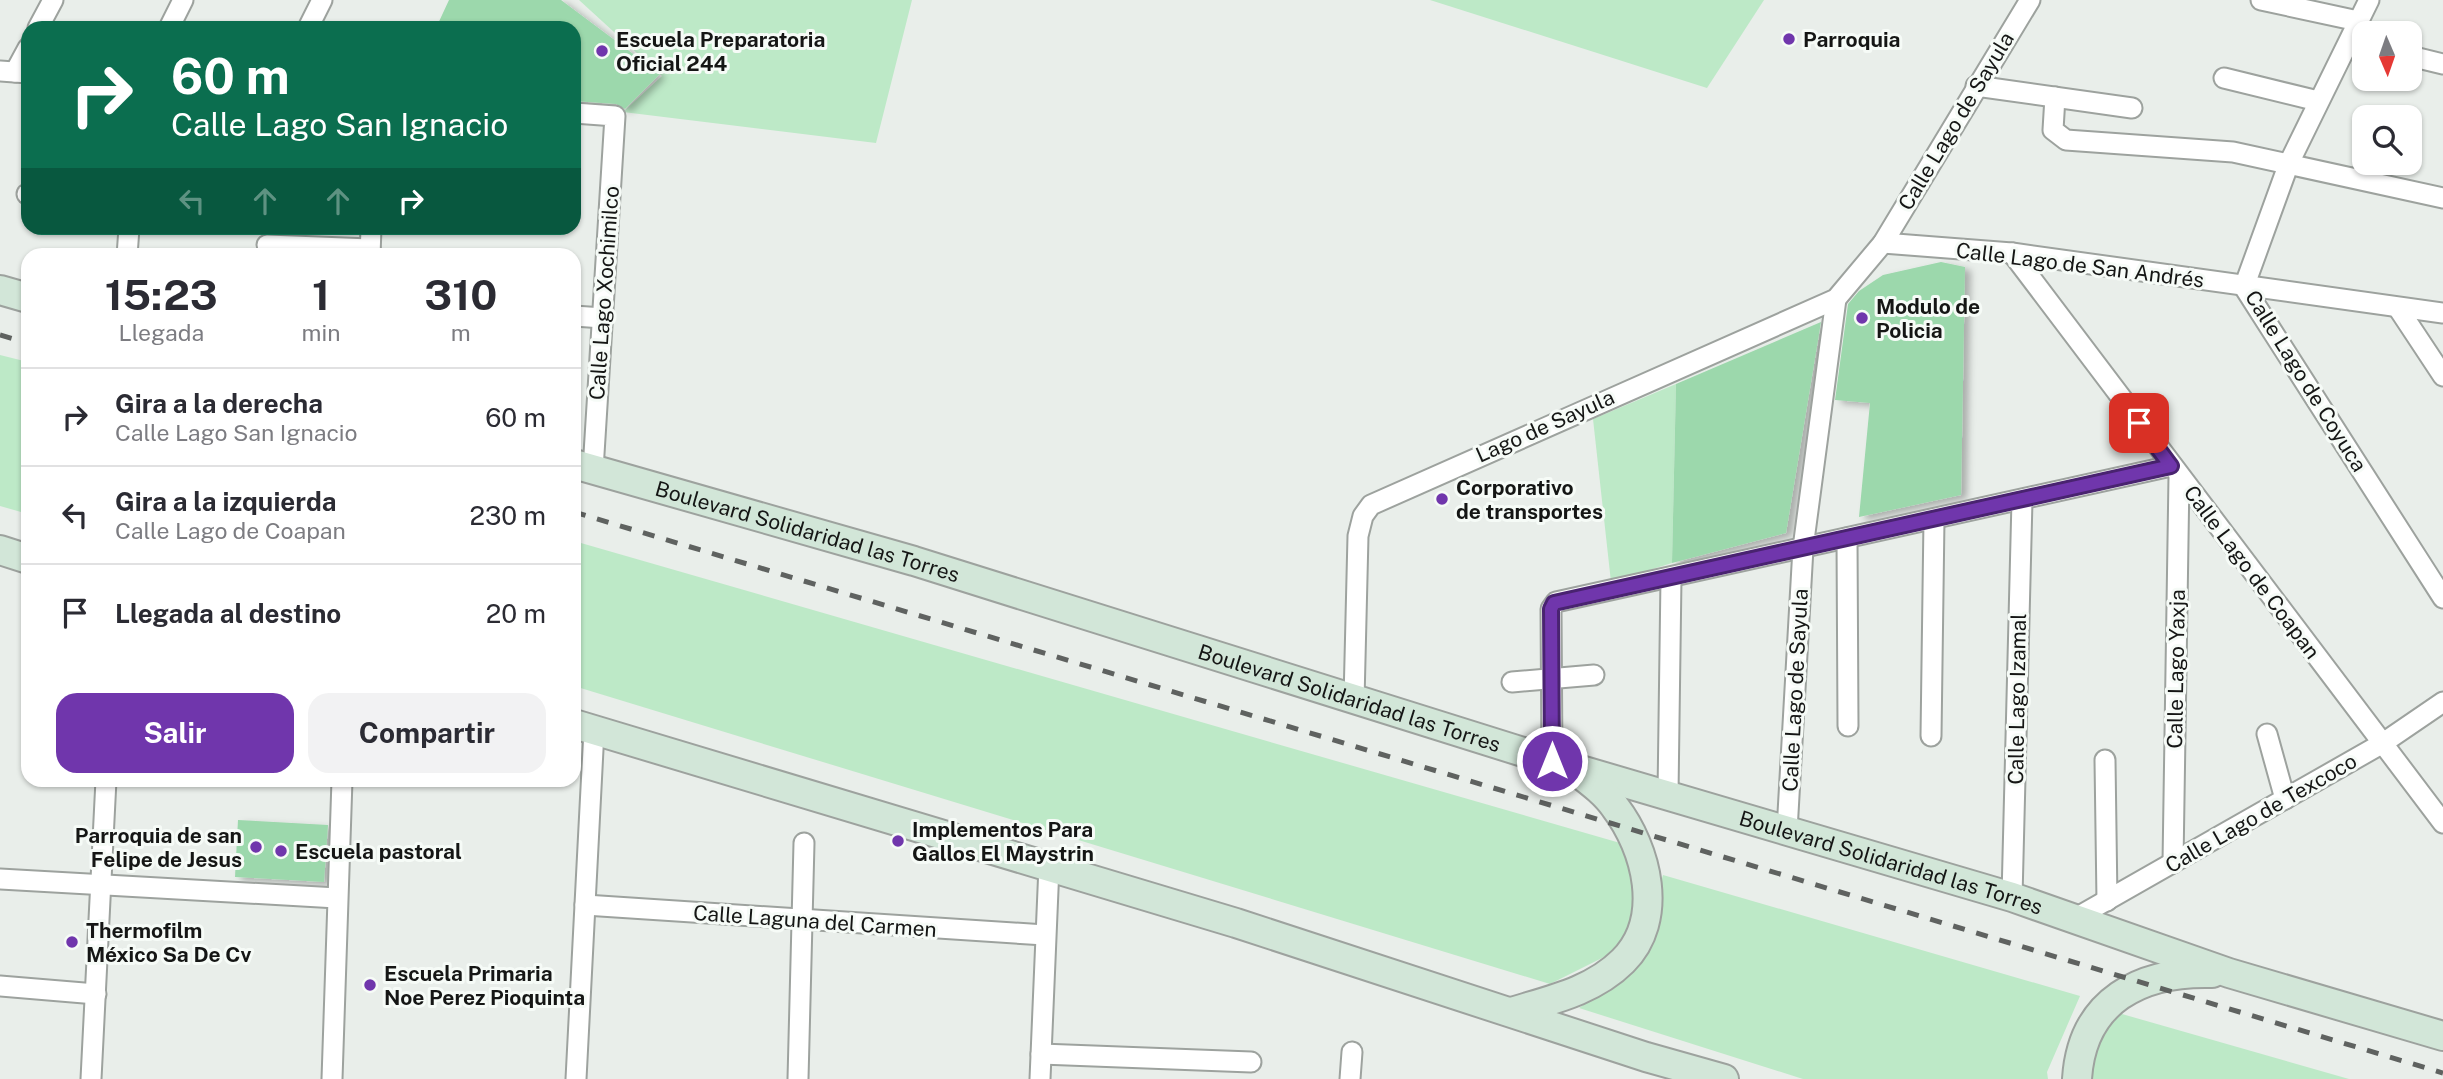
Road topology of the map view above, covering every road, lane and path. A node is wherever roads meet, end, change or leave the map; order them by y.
1 (53, 0) edge
2 (183, 0) edge
3 (322, 0) edge
4 (2029, 0) edge
5 (2261, 0) edge
6 (2369, 0) edge
7 (42, 21) edge
8 (172, 21) edge
9 (312, 21) edge
10 (2358, 21) joint
11 (2352, 49) edge
12 (2422, 59) edge
13 (2443, 64) edge
14 (2224, 78) dead end
15 (1976, 86) junction
16 (2055, 97) junction
17 (2318, 101) junction
18 (2132, 108) dead end
19 (581, 114) edge
20 (2289, 163) junction
21 (2443, 198) edge
22 (1883, 243) junction
23 (267, 245) dead end
24 (311, 248) edge
25 (2012, 253) junction
26 (2244, 287) junction
27 (0, 290) edge
28 (21, 296) edge
29 (1836, 299) junction
30 (2398, 308) junction
31 (2443, 313) edge
32 (581, 316) edge
33 (603, 318) junction
34 (2443, 376) edge
35 (583, 467) edge
36 (2175, 471) junction
37 (2022, 500) junction
38 (1934, 519) junction
39 (1847, 538) junction
40 (1803, 548) junction
41 (0, 550) edge
42 (21, 557) edge
43 (1671, 578) junction
44 (2443, 598) edge
45 (1594, 675) dead end
46 (1551, 679) junction
47 (1511, 682) dead end
48 (1354, 700) junction
49 (2443, 702) edge
50 (1848, 726) dead end
51 (584, 727) edge
52 (2267, 734) dead end
53 (1931, 736) dead end
54 (2383, 743) junction
55 (2105, 760) dead end
56 (1563, 765) junction
57 (106, 787) edge
58 (342, 787) edge
59 (1668, 794) junction
60 (2285, 799) junction
61 (2443, 823) edge
62 (1787, 831) junction
63 (804, 843) dead end
64 (2173, 863) junction
65 (1049, 866) junction
66 (0, 878) edge
67 (101, 885) junction
68 (2012, 897) junction
69 (337, 898) junction
70 (2107, 901) junction
71 (585, 905) junction
72 (2074, 919) junction
73 (802, 920) junction
74 (1045, 935) junction
75 (2229, 973) junction
76 (0, 986) edge
77 (96, 994) junction
78 (1511, 1012) junction
79 (2443, 1036) edge
80 (1352, 1052) dead end
81 (1041, 1054) junction
82 (1251, 1062) dead end
83 (91, 1079) edge
84 (332, 1079) edge
85 (576, 1079) edge
86 (799, 1079) edge
87 (1040, 1079) edge
88 (1350, 1079) edge
89 (1724, 1079) edge
90 (2077, 1079) edge

1 - 7 street
2 - 8 street
3 - 9 street
4 - 15 street, Calle Lago de Sayula
5 - 10 street
6 - 10 street, Calle Lago de Coyuca
11 - 17 street, Calle Lago de Coyuca
12 - 13 street
14 - 17 street
15 - 16 street
15 - 22 street, Calle Lago de Sayula
16 - 18 street
16 - 20 street
17 - 20 street, Calle Lago de Coyuca
19 - 33 street, Calle Lago Xochimilco
20 - 21 street
20 - 26 street, Calle Lago de Coyuca
22 - 25 street, Calle Lago de San Andrés
22 - 29 street, Lago de Sayula
23 - 24 street
25 - 26 street, Calle Lago de San Andrés
25 - 36 street, Calle Lago de Coapan
26 - 30 street, Calle Lago de San Andrés
26 - 44 street, Calle Lago de Coyuca
27 - 28 main road
29 - 40 street, Calle Lago de Sayula
29 - 48 street, Lago de Sayula
30 - 31 street, Calle Lago de San Andrés
30 - 34 street
32 - 33 street
33 - 35 street, Calle Lago Xochimilco
35 - 48 main road, Boulevard Solidaridad las Torres
36 - 37 street
36 - 54 street, Calle Lago de Coapan
36 - 64 street, Calle Lago Yaxja
37 - 38 street
37 - 68 street, Calle Lago Izamal
38 - 39 street
38 - 53 street
39 - 40 street
39 - 50 street
40 - 43 street
40 - 62 street, Calle Lago de Sayula
41 - 42 main road
43 - 46 street
43 - 59 street
45 - 46 street
46 - 47 street
46 - 56 street
48 - 56 main road, Boulevard Solidaridad las Torres
49 - 54 street, Calle Lago de Texcoco
51 - 65 main road
51 - 71 street
52 - 60 street
54 - 60 street, Calle Lago de Texcoco
54 - 61 street, Calle Lago de Coapan
55 - 70 street
56 - 59 main road, Boulevard Solidaridad las Torres
56 - 78 main road
57 - 67 street
58 - 69 street
59 - 62 main road, Boulevard Solidaridad las Torres
60 - 64 street, Calle Lago de Texcoco
62 - 68 main road, Boulevard Solidaridad las Torres
63 - 73 street
64 - 70 street, Calle Lago de Texcoco
65 - 74 street
65 - 78 main road
66 - 67 street
67 - 69 street
67 - 77 street
68 - 72 main road, Boulevard Solidaridad las Torres
69 - 84 street
70 - 72 street, Calle Lago de Texcoco
71 - 73 street, Calle Laguna del Carmen
71 - 85 street
72 - 75 main road, Boulevard Solidaridad las Torres
73 - 74 street, Calle Laguna del Carmen
73 - 86 street
74 - 81 street
75 - 79 main road, Boulevard Solidaridad las Torres
75 - 90 main road
76 - 77 street
77 - 83 street
78 - 89 main road
80 - 88 street
81 - 82 street
81 - 87 street

